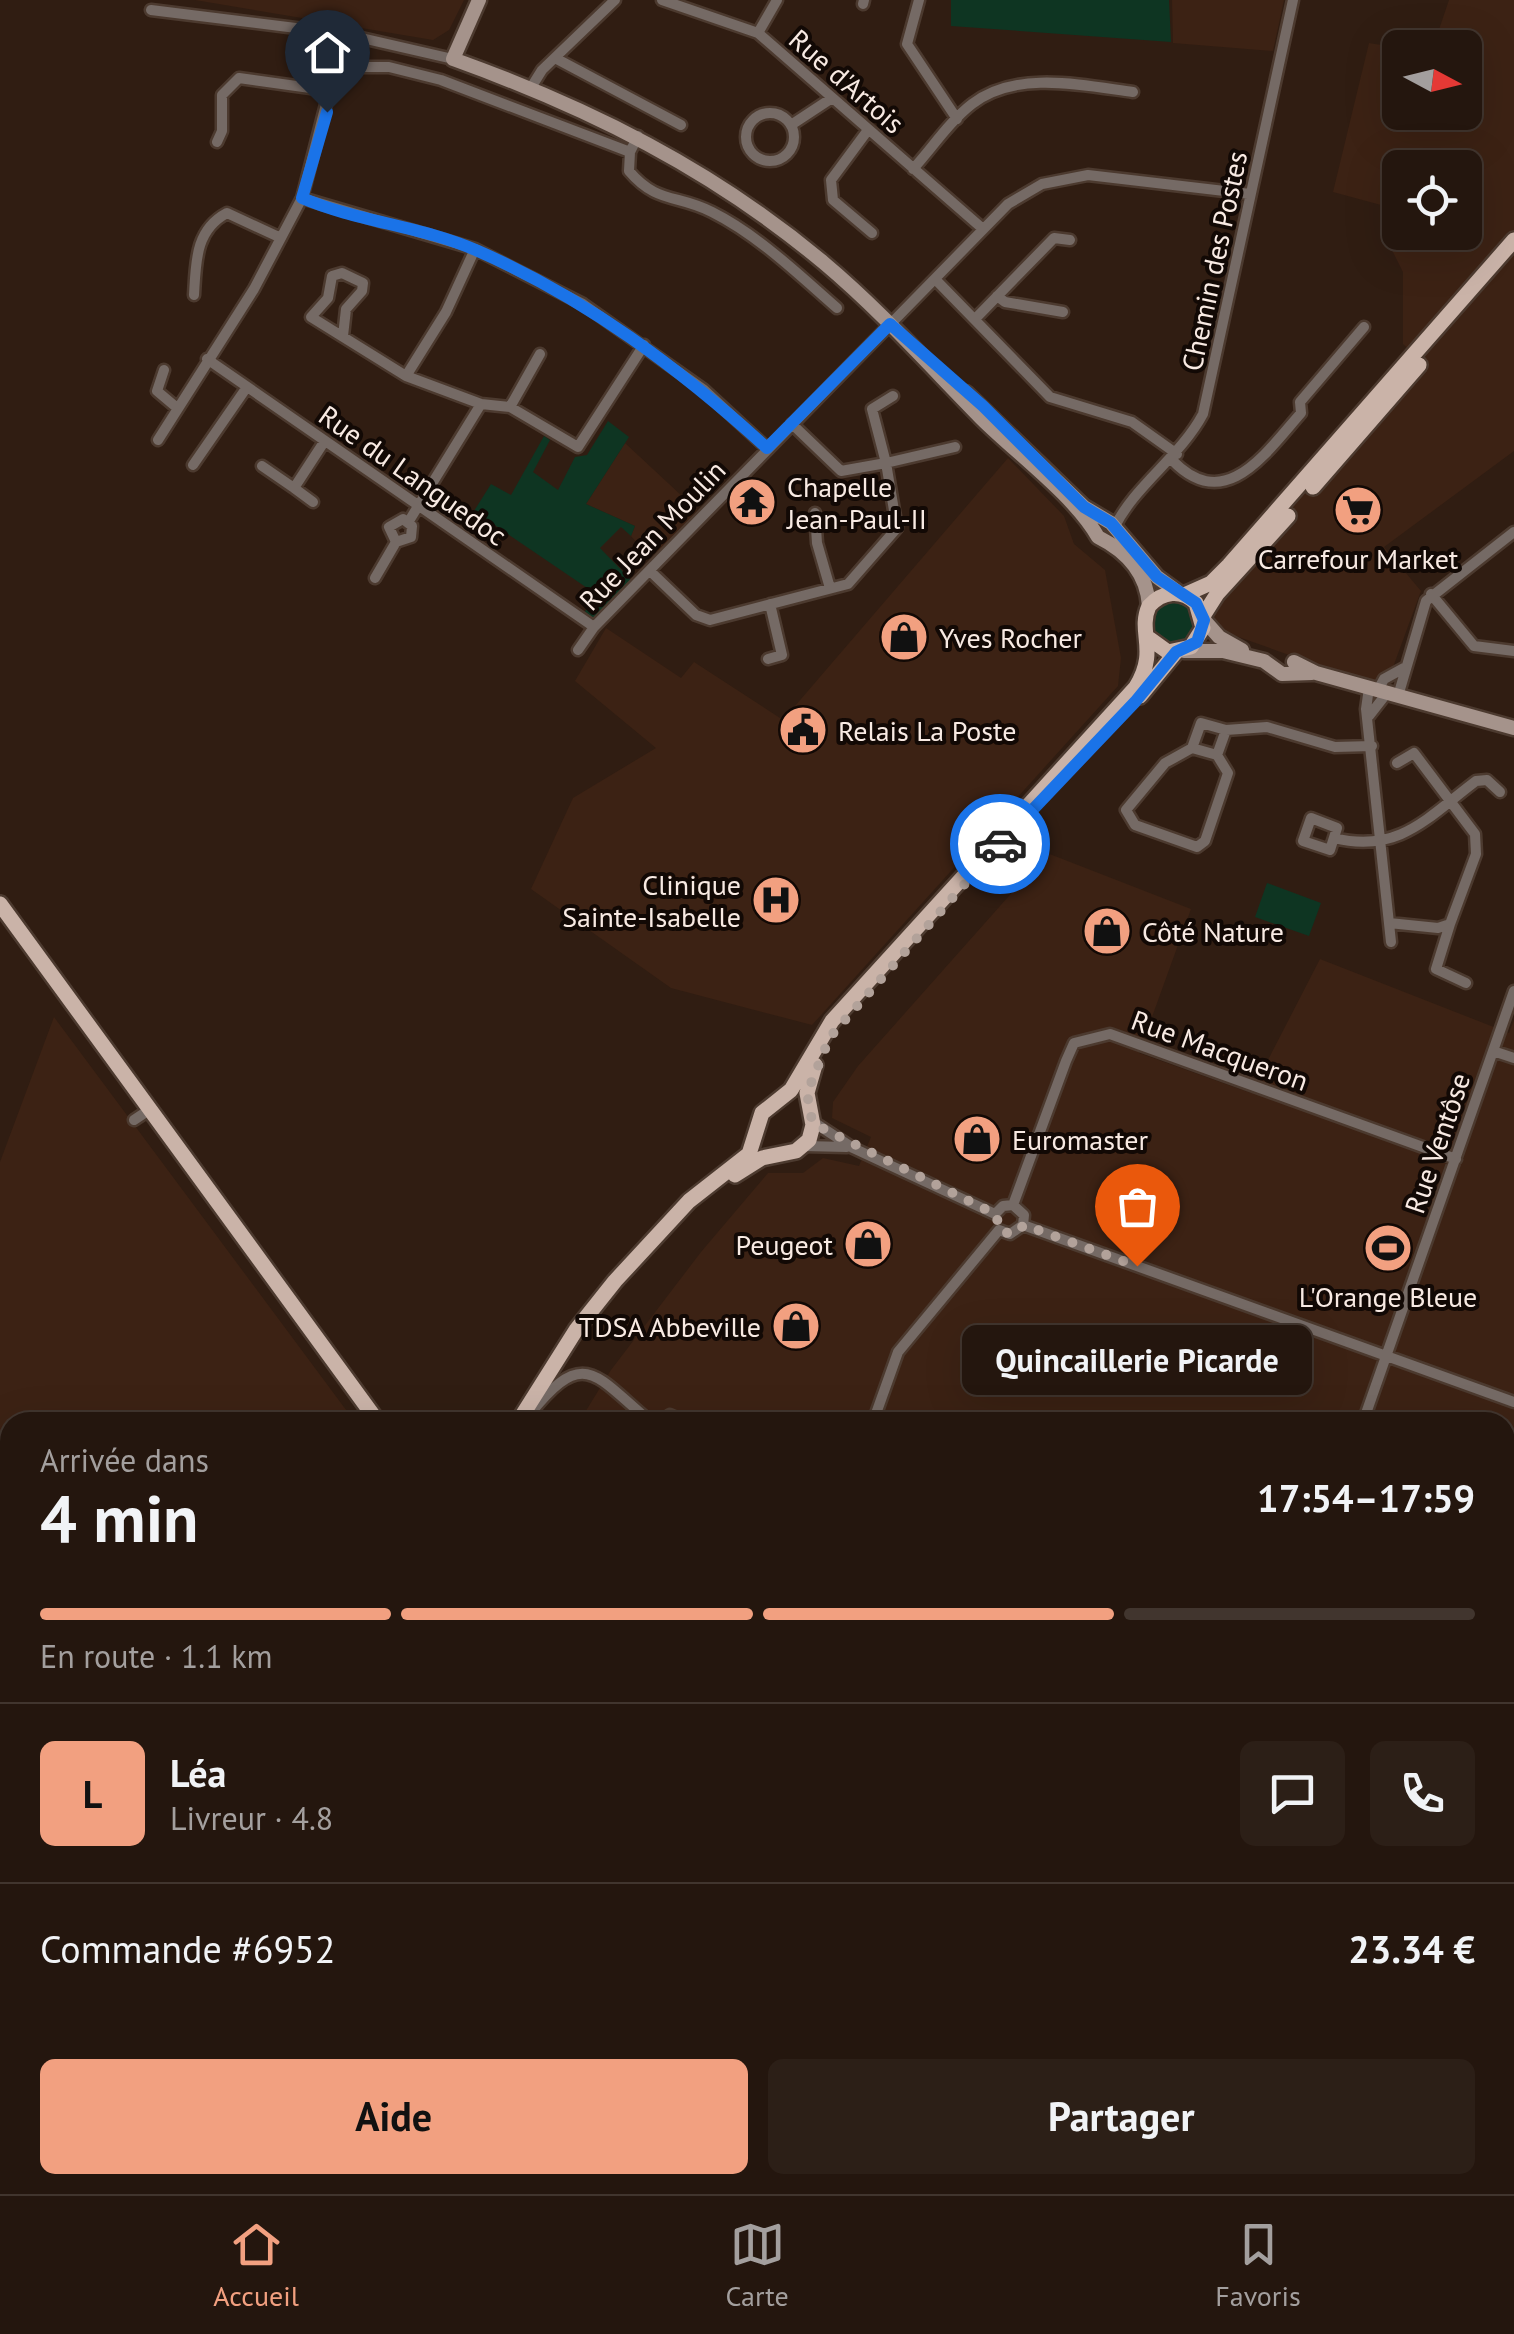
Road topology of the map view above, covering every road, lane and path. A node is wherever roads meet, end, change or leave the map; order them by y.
1 (479, 0) edge
2 (615, 0) edge
3 (662, 0) edge
4 (776, 0) edge
5 (919, 0) edge
6 (1293, 0) edge
7 (151, 10) dead end
8 (344, 34) junction
9 (758, 34) junction
10 (453, 58) junction
11 (555, 58) junction
12 (338, 67) junction
13 (532, 86) junction
14 (332, 92) junction
15 (1133, 92) dead end
16 (832, 98) junction
17 (957, 119) junction
18 (681, 124) dead end
19 (791, 125) junction
20 (868, 130) junction
21 (638, 136) junction
22 (217, 142) dead end
23 (630, 152) junction
24 (914, 169) junction
25 (1250, 194) junction
26 (302, 198) junction
27 (983, 230) junction
28 (872, 232) dead end
29 (281, 238) junction
30 (1070, 240) dead end
31 (1514, 240) edge
32 (475, 249) junction
33 (1514, 254) edge
34 (935, 279) junction
35 (194, 295) dead end
36 (997, 296) junction
37 (837, 308) dead end
38 (1063, 312) dead end
39 (975, 320) junction
40 (890, 324) junction
41 (1364, 327) dead end
42 (344, 336) junction
43 (644, 345) junction
44 (540, 354) dead end
45 (207, 359) junction
46 (164, 370) dead end
47 (406, 376) junction
48 (247, 388) junction
49 (893, 396) dead end
50 (481, 404) junction
51 (176, 407) junction
52 (510, 407) junction
53 (792, 424) junction
54 (158, 440) dead end
55 (324, 442) junction
56 (955, 447) dead end
57 (767, 448) junction
58 (1174, 457) junction
59 (886, 463) junction
60 (193, 465) dead end
61 (262, 466) dead end
62 (294, 488) junction
63 (313, 502) dead end
64 (418, 506) junction
65 (816, 513) dead end
66 (1106, 528) junction
67 (1514, 532) edge
68 (650, 571) junction
69 (375, 578) dead end
70 (830, 588) junction
71 (1182, 594) junction
72 (1432, 594) junction
73 (770, 604) junction
74 (1149, 606) junction
75 (1204, 618) junction
76 (594, 627) junction
77 (1150, 640) junction
78 (578, 650) dead end
79 (1180, 651) junction
80 (1514, 651) edge
81 (768, 659) dead end
82 (1285, 664) junction
83 (1404, 668) junction
84 (1383, 692) junction
85 (1369, 716) junction
86 (1514, 728) edge
87 (1226, 730) junction
88 (1372, 746) junction
89 (1192, 748) junction
90 (1217, 756) junction
91 (1397, 763) dead end
92 (1500, 792) dead end
93 (1452, 800) junction
94 (1334, 838) dead end
95 (1381, 842) junction
96 (0, 904) edge
97 (1389, 923) junction
98 (1450, 924) junction
99 (1391, 942) dead end
100 (1466, 983) dead end
101 (1514, 991) edge
102 (1493, 1051) junction
103 (1514, 1058) edge
104 (778, 1100) junction
105 (149, 1110) junction
106 (810, 1116) junction
107 (134, 1120) dead end
108 (759, 1129) junction
109 (803, 1146) junction
110 (854, 1148) junction
111 (784, 1153) junction
112 (1456, 1160) junction
113 (1013, 1205) junction
114 (995, 1214) junction
115 (670, 1221) junction
116 (1024, 1225) junction
117 (998, 1230) junction
118 (1386, 1357) junction
119 (1514, 1402) edge
120 (368, 1412) edge
121 (526, 1412) edge
122 (531, 1412) edge
123 (642, 1412) edge
124 (877, 1412) edge
125 (1367, 1412) edge

1 - 10 street
2 - 11 street
3 - 9 street, Rue d'Artois
4 - 9 street
5 - 17 street
6 - 25 street, Chemin des Postes
7 - 8 street
8 - 10 street
8 - 12 street
9 - 16 street, Rue d'Artois
10 - 13 street
11 - 13 street
11 - 18 street
12 - 14 street
12 - 23 street
13 - 21 street
14 - 22 street
14 - 26 street
15 - 17 street
16 - 19 street
16 - 20 street, Rue d'Artois
17 - 24 street
19 - 19 street
20 - 24 street, Rue d'Artois
20 - 28 street
21 - 23 street
21 - 40 street
23 - 37 street
24 - 27 street, Rue d'Artois
25 - 27 street, Rue Jean Moulin
25 - 58 street, Chemin des Postes
26 - 29 street
26 - 32 street
27 - 34 street, Rue Jean Moulin
29 - 35 street
29 - 45 street
30 - 36 street
31 - 71 main road
32 - 43 street
32 - 47 street
33 - 75 main road
34 - 39 street
34 - 40 street, Rue Jean Moulin
36 - 38 street
36 - 39 street
39 - 58 street
40 - 53 street, Rue Jean Moulin
40 - 66 street
41 - 58 street
42 - 42 street
42 - 47 street
43 - 52 street
43 - 57 street
44 - 52 street
45 - 48 street, Rue du Languedoc
45 - 51 street
46 - 51 street
47 - 50 street
48 - 55 street, Rue du Languedoc
48 - 60 street
49 - 59 street
50 - 52 street
50 - 64 street
51 - 54 street
53 - 57 street, Rue Jean Moulin
53 - 59 street
55 - 62 street
55 - 64 street, Rue du Languedoc
56 - 59 street
57 - 68 street, Rue Jean Moulin
58 - 66 street, Chemin des Postes
59 - 70 street
61 - 62 street
62 - 63 street
64 - 69 street
64 - 76 street, Rue du Languedoc
65 - 70 street
66 - 71 street
66 - 74 street
67 - 72 street
68 - 73 street
68 - 76 street, Rue Jean Moulin
70 - 73 street
71 - 74 main road
71 - 75 main road
72 - 80 street
72 - 83 street
73 - 81 street
74 - 77 main road
75 - 79 main road
75 - 82 street
76 - 78 street, Rue Jean Moulin
77 - 79 main road
77 - 104 main road
79 - 82 street
79 - 106 main road
82 - 84 street
83 - 84 street
83 - 84 street
84 - 85 street
84 - 85 street
84 - 86 street
85 - 88 street
87 - 88 street
87 - 89 street
87 - 90 street
88 - 95 street
89 - 90 street
89 - 90 street
91 - 93 street
92 - 93 street
93 - 95 street
93 - 98 street
94 - 95 street
95 - 97 street
96 - 105 main road
97 - 98 street
97 - 99 street
98 - 100 street
101 - 102 street, Rue Ventôse
102 - 103 street
102 - 112 street, Rue Ventôse
104 - 106 main road
104 - 108 main road
105 - 107 street
105 - 120 main road
106 - 109 main road
106 - 110 street
108 - 111 main road
108 - 115 main road
109 - 110 street
109 - 111 main road
110 - 114 street
111 - 115 main road
112 - 113 street, Rue Macqueron
112 - 118 street, Rue Ventôse
113 - 114 street
113 - 116 street
114 - 117 street
115 - 121 main road
116 - 117 street
116 - 118 street
117 - 124 street
118 - 119 street
118 - 125 street, Rue Ventôse
122 - 123 street

